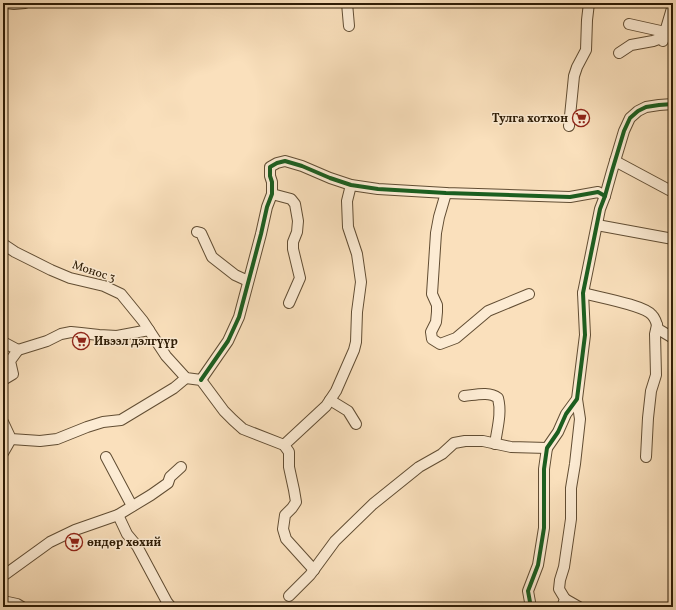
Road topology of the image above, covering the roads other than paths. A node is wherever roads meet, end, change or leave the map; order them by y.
1 (6, 3) edge
2 (24, 3) edge
3 (348, 3) edge
4 (589, 3) edge
5 (673, 5) edge
6 (629, 24) dead end
7 (349, 26) dead end
8 (664, 37) junction
9 (619, 54) dead end
10 (673, 104) edge
11 (569, 126) dead end
12 (615, 161) junction
13 (351, 185) junction
14 (671, 191) dead end
15 (446, 193) junction
16 (272, 194) junction
17 (606, 196) junction
18 (597, 226) junction
19 (197, 232) dead end
20 (673, 239) edge
21 (3, 244) edge
22 (248, 281) junction
23 (529, 294) dead end
24 (584, 294) junction
25 (290, 302) dead end
26 (657, 325) junction
27 (149, 330) junction
28 (673, 338) edge
29 (3, 342) edge
30 (18, 350) junction
31 (186, 378) junction
32 (3, 380) edge
33 (201, 380) junction
34 (464, 396) dead end
35 (577, 399) junction
36 (330, 400) junction
37 (3, 422) edge
38 (356, 424) dead end
39 (11, 438) junction
40 (495, 444) junction
41 (284, 445) junction
42 (548, 448) junction
43 (3, 453) edge
44 (106, 457) dead end
45 (646, 457) dead end
46 (182, 467) dead end
47 (132, 506) junction
48 (118, 516) junction
49 (314, 570) junction
50 (3, 576) edge
51 (289, 596) dead end
52 (3, 601) edge
53 (563, 603) edge
54 (22, 607) edge
55 (171, 607) edge
56 (528, 607) edge
57 (579, 607) edge

1 - 2 street
3 - 7 street
4 - 11 street
5 - 8 street
6 - 8 street
8 - 9 street
10 - 12 street
12 - 14 street
12 - 17 street
13 - 15 street
13 - 16 street
13 - 36 street
15 - 17 street
15 - 23 street
16 - 22 street
16 - 25 street
17 - 18 street
18 - 20 street
18 - 24 street
19 - 22 street
21 - 27 street, Монос 3
22 - 33 street
24 - 26 street
24 - 35 street
26 - 28 street
26 - 45 street
27 - 30 street
27 - 31 street, Монос 3
29 - 30 street
30 - 32 street
31 - 33 street
31 - 39 street
33 - 41 street
34 - 40 street
35 - 42 street
35 - 53 street
36 - 38 street
36 - 41 street
37 - 39 street
39 - 43 street
40 - 42 street
40 - 49 street
41 - 49 street
42 - 56 street
44 - 47 street
46 - 47 street
47 - 48 street
48 - 50 street
48 - 55 street
49 - 51 street
52 - 54 street
53 - 57 street

